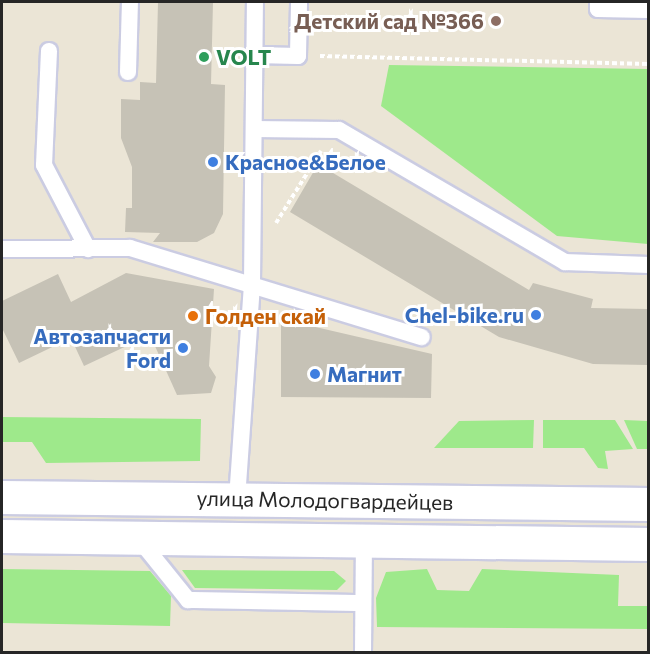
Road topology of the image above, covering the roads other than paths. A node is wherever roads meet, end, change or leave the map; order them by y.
1 (130, 2) edge
2 (255, 2) edge
3 (299, 2) edge
4 (598, 2) edge
5 (648, 9) edge
6 (49, 51) dead end
7 (255, 55) junction
8 (128, 72) dead end
9 (254, 129) junction
10 (2, 249) edge
11 (88, 249) junction
12 (648, 265) edge
13 (252, 274) junction
14 (422, 337) dead end
15 (2, 497) edge
16 (237, 499) junction
17 (648, 504) edge
18 (2, 536) edge
19 (138, 537) junction
20 (364, 541) junction
21 (648, 544) edge
22 (362, 603) junction
23 (363, 652) edge

1 - 8 lane
2 - 7 lane
3 - 7 lane
4 - 5 lane
6 - 11 lane
7 - 9 lane
9 - 12 lane
9 - 13 lane
10 - 11 lane
11 - 13 lane
13 - 14 lane
13 - 16 lane
15 - 16 main road, улица Молодогвардейцев
16 - 17 main road, улица Молодогвардейцев
18 - 19 main road, улица Молодогвардейцев
19 - 20 main road, улица Молодогвардейцев
19 - 22 lane
20 - 21 main road, улица Молодогвардейцев
20 - 22 lane
22 - 23 lane

